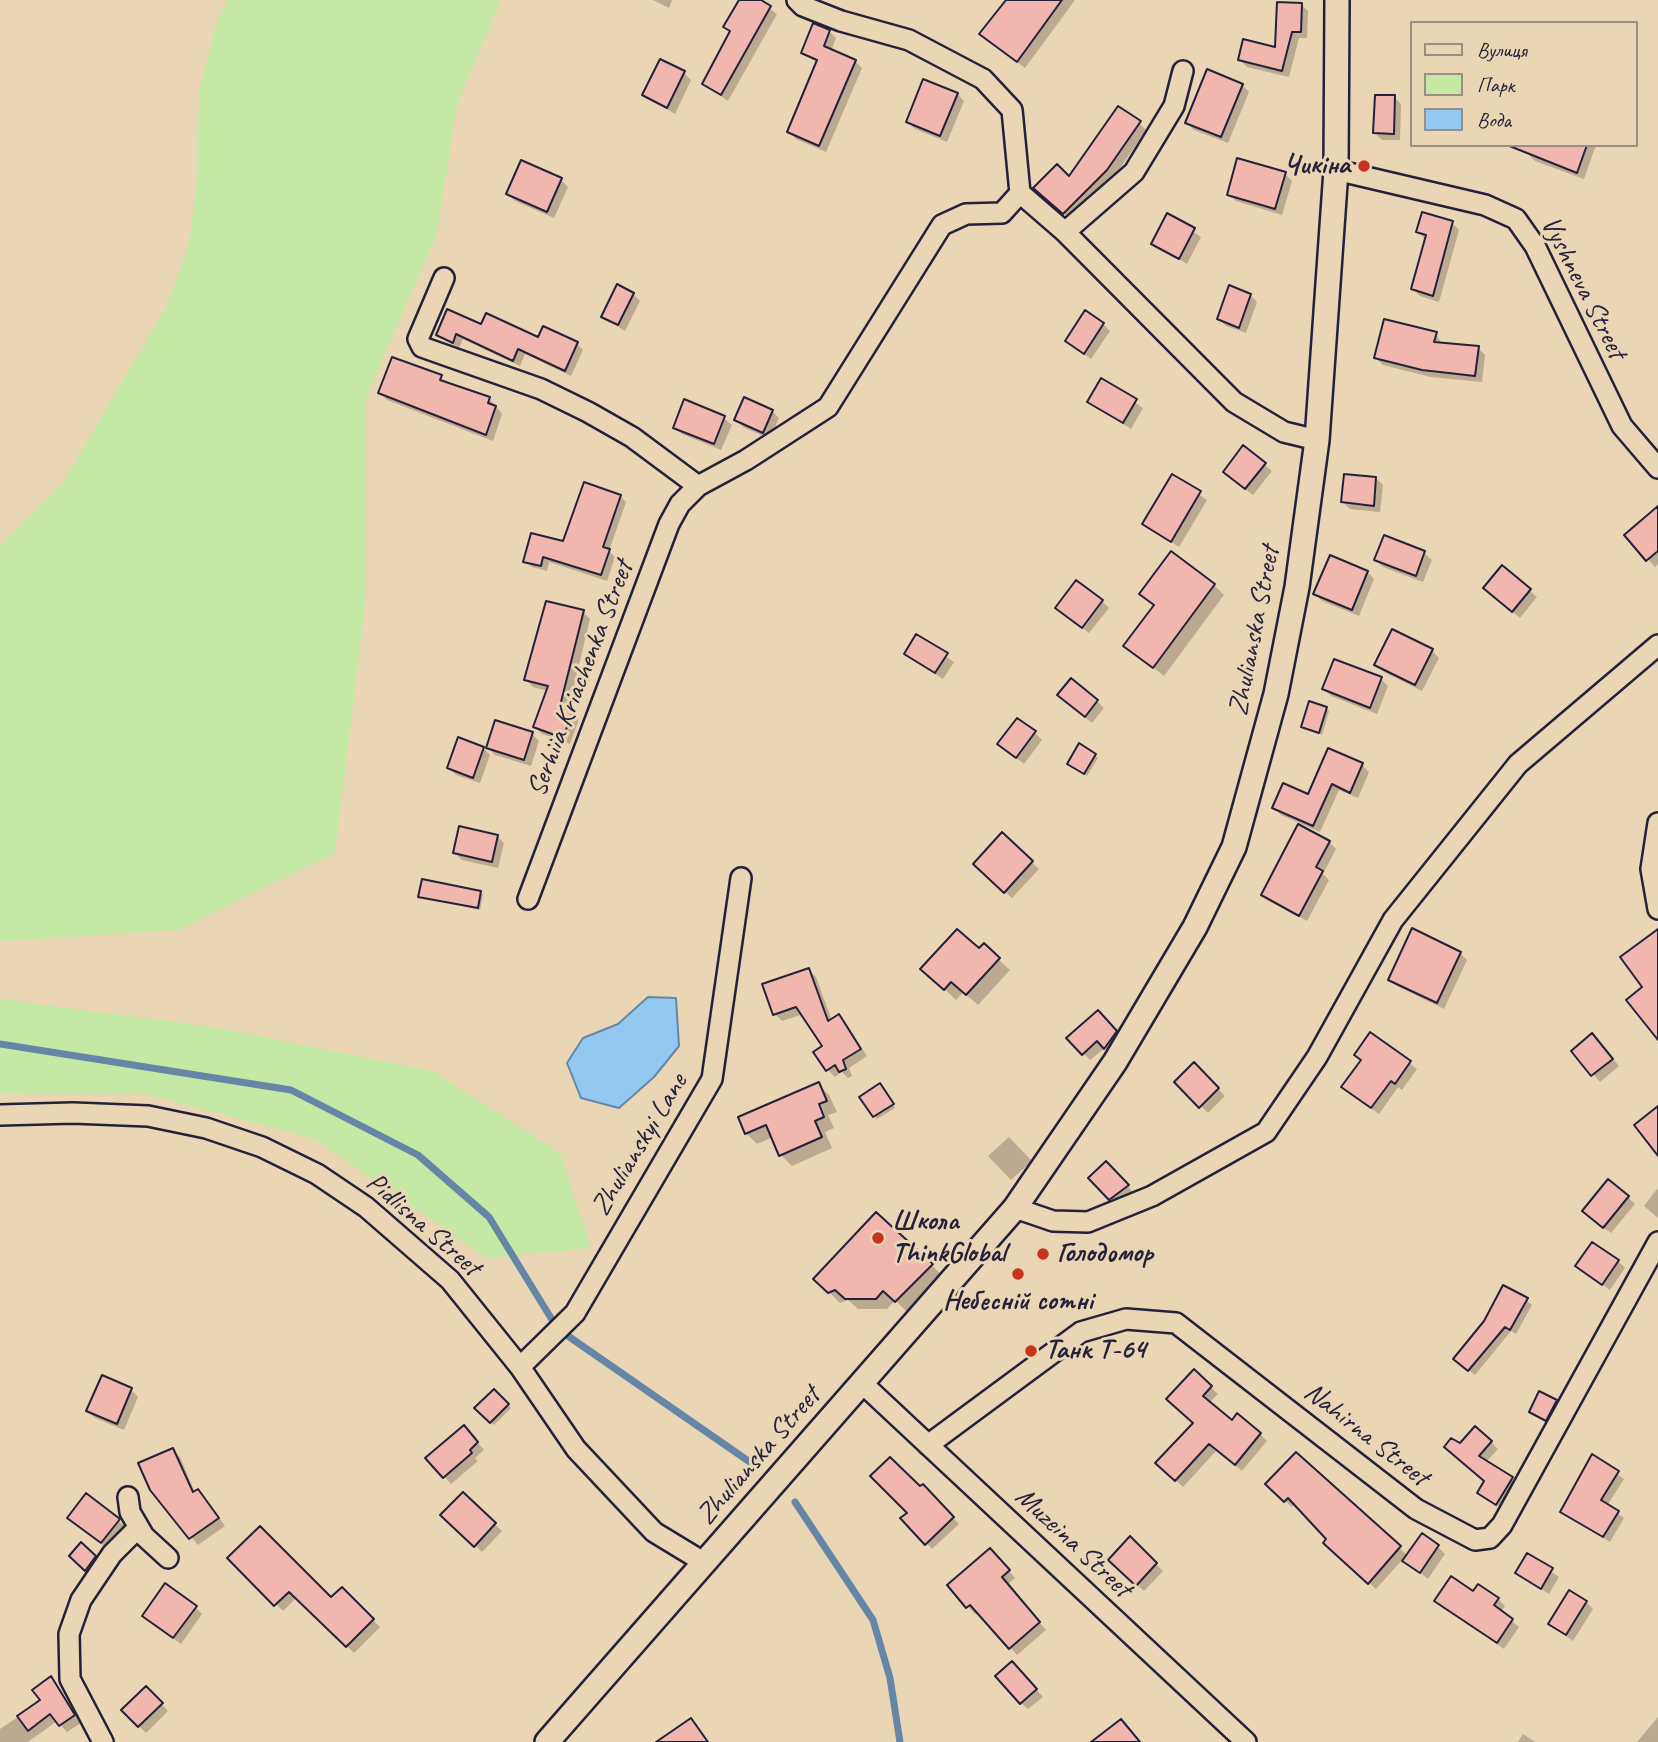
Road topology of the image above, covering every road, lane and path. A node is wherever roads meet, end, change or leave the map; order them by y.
1 (797, 0) edge
2 (1337, 0) edge
3 (1183, 71) dead end
4 (1336, 170) junction
5 (1020, 193) junction
6 (1065, 232) junction
7 (444, 278) dead end
8 (1317, 440) junction
9 (1658, 468) edge
10 (698, 486) junction
11 (1658, 645) edge
12 (1658, 823) edge
13 (741, 878) dead end
14 (528, 899) dead end
15 (1658, 909) edge
16 (0, 1115) edge
17 (1015, 1208) junction
18 (1658, 1242) edge
19 (520, 1367) junction
20 (863, 1384) junction
21 (928, 1445) junction
22 (128, 1497) dead end
23 (138, 1528) junction
24 (168, 1558) dead end
25 (705, 1563) junction
26 (103, 1742) edge
27 (547, 1742) edge
28 (1246, 1742) edge

1 - 5 street
2 - 4 street, Zhulianska Street
3 - 6 street
4 - 8 street, Zhulianska Street
4 - 9 street, Vyshneva Street
5 - 6 street
5 - 10 street, Serhiia Kriachenka Street
6 - 8 street
7 - 10 street
8 - 17 street, Zhulianska Street
10 - 14 street, Serhiia Kriachenka Street
11 - 17 street
12 - 15 street
13 - 19 street, Zhulianskyi Lane
16 - 19 street, Pidlisna Street
17 - 20 street, Zhulianska Street
18 - 21 street, Nahirna Street
19 - 25 street, Pidlisna Street
20 - 21 street, Muzeina Street
20 - 25 street, Zhulianska Street
21 - 28 street, Muzeina Street
22 - 23 street
23 - 24 street
23 - 26 street
25 - 27 street, Zhulianska Street

